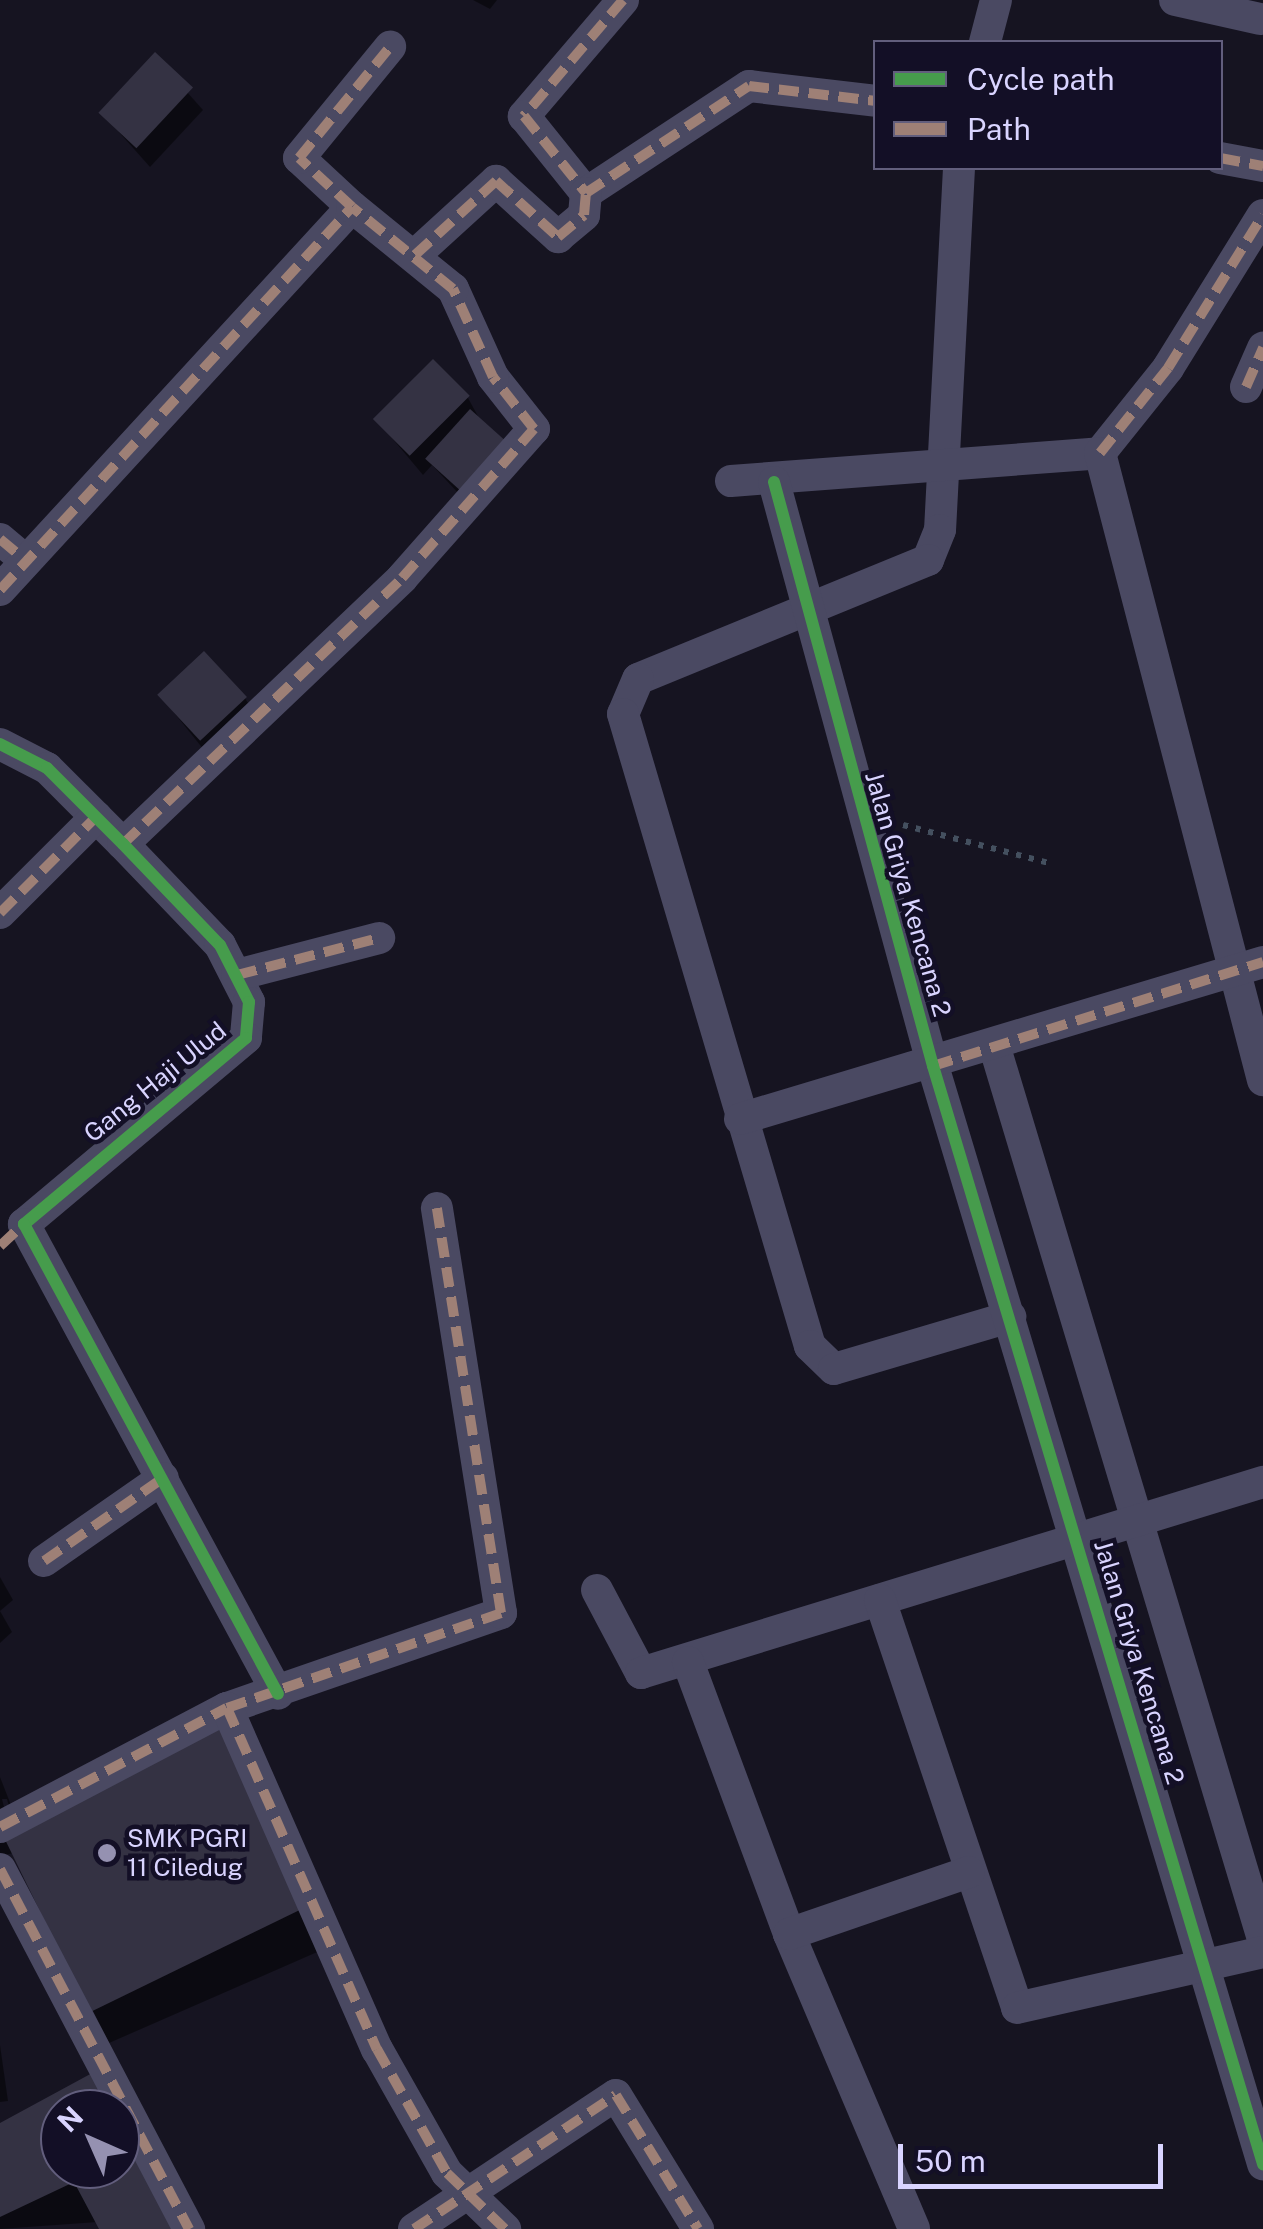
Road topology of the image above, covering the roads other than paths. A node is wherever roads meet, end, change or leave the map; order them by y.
1 (624, 0) edge
2 (996, 0) edge
3 (1175, 0) edge
4 (1260, 19) dead end
5 (986, 40) edge
6 (390, 47) dead end
7 (873, 101) edge
8 (1223, 159) edge
9 (1263, 166) edge
10 (958, 170) edge
11 (586, 193) junction
12 (352, 207) junction
13 (1263, 215) edge
14 (415, 255) junction
15 (1263, 348) edge
16 (1246, 387) dead end
17 (1100, 453) junction
18 (942, 464) junction
19 (730, 481) dead end
20 (774, 482) junction
21 (12, 549) edge
22 (0, 590) edge
23 (806, 611) junction
24 (0, 744) edge
25 (96, 817) junction
26 (123, 844) junction
27 (0, 913) edge
28 (378, 938) dead end
29 (1248, 966) edge
30 (237, 976) junction
31 (995, 1048) junction
32 (932, 1066) junction
33 (1263, 1080) edge
34 (740, 1119) junction
35 (437, 1208) dead end
36 (16, 1234) edge
37 (1010, 1316) junction
38 (163, 1478) junction
39 (1263, 1482) edge
40 (1139, 1519) junction
41 (1076, 1537) junction
42 (44, 1561) dead end
43 (597, 1590) dead end
44 (880, 1600) junction
45 (688, 1662) junction
46 (278, 1694) junction
47 (228, 1708) junction
48 (0, 1827) edge
49 (0, 1869) edge
50 (969, 1872) junction
51 (789, 1934) junction
52 (1263, 1939) edge
53 (1263, 1952) edge
54 (1210, 1963) junction
55 (1263, 2164) edge
56 (476, 2192) junction
57 (188, 2229) edge
58 (414, 2229) edge
59 (505, 2229) edge
60 (698, 2229) edge
61 (914, 2229) edge

1 - 11 street
2 - 5 street
3 - 4 street
6 - 12 street
7 - 11 street
8 - 9 street
10 - 18 street
11 - 14 street
12 - 14 street
12 - 21 street
13 - 17 street
14 - 26 street
15 - 16 street
17 - 18 street
17 - 29 street
18 - 20 street
18 - 23 street
19 - 20 street
20 - 23 street, Jalan Griya Kencana 2
21 - 22 street
23 - 32 street, Jalan Griya Kencana 2
23 - 34 street
24 - 25 street, Gang Haji Ulud
25 - 26 street, Gang Haji Ulud
25 - 27 street
26 - 30 street, Gang Haji Ulud
28 - 30 street
29 - 31 street
29 - 33 street
30 - 36 street, Gang Haji Ulud
31 - 32 street
31 - 40 street, Jalan Griya Kencana 2
32 - 34 street
32 - 37 street, Jalan Griya Kencana 2
34 - 37 street
35 - 46 street
36 - 38 street
37 - 41 street, Jalan Griya Kencana 2
38 - 42 street
38 - 46 street
39 - 40 street, Jalan Griya Kencana 2
40 - 41 street, Jalan Griya Kencana 2
40 - 52 street, Jalan Griya Kencana 2
41 - 44 street, Jalan Griya Kencana 2
41 - 54 street, Jalan Griya Kencana 2
43 - 45 street, Jalan Griya Kencana 2
44 - 45 street, Jalan Griya Kencana 2
44 - 50 street
45 - 51 street
46 - 47 street
47 - 48 street
47 - 56 street
49 - 57 street
50 - 51 street
50 - 54 street
51 - 61 street
53 - 54 street
54 - 55 street, Jalan Griya Kencana 2
56 - 58 street
56 - 59 street
56 - 60 street

